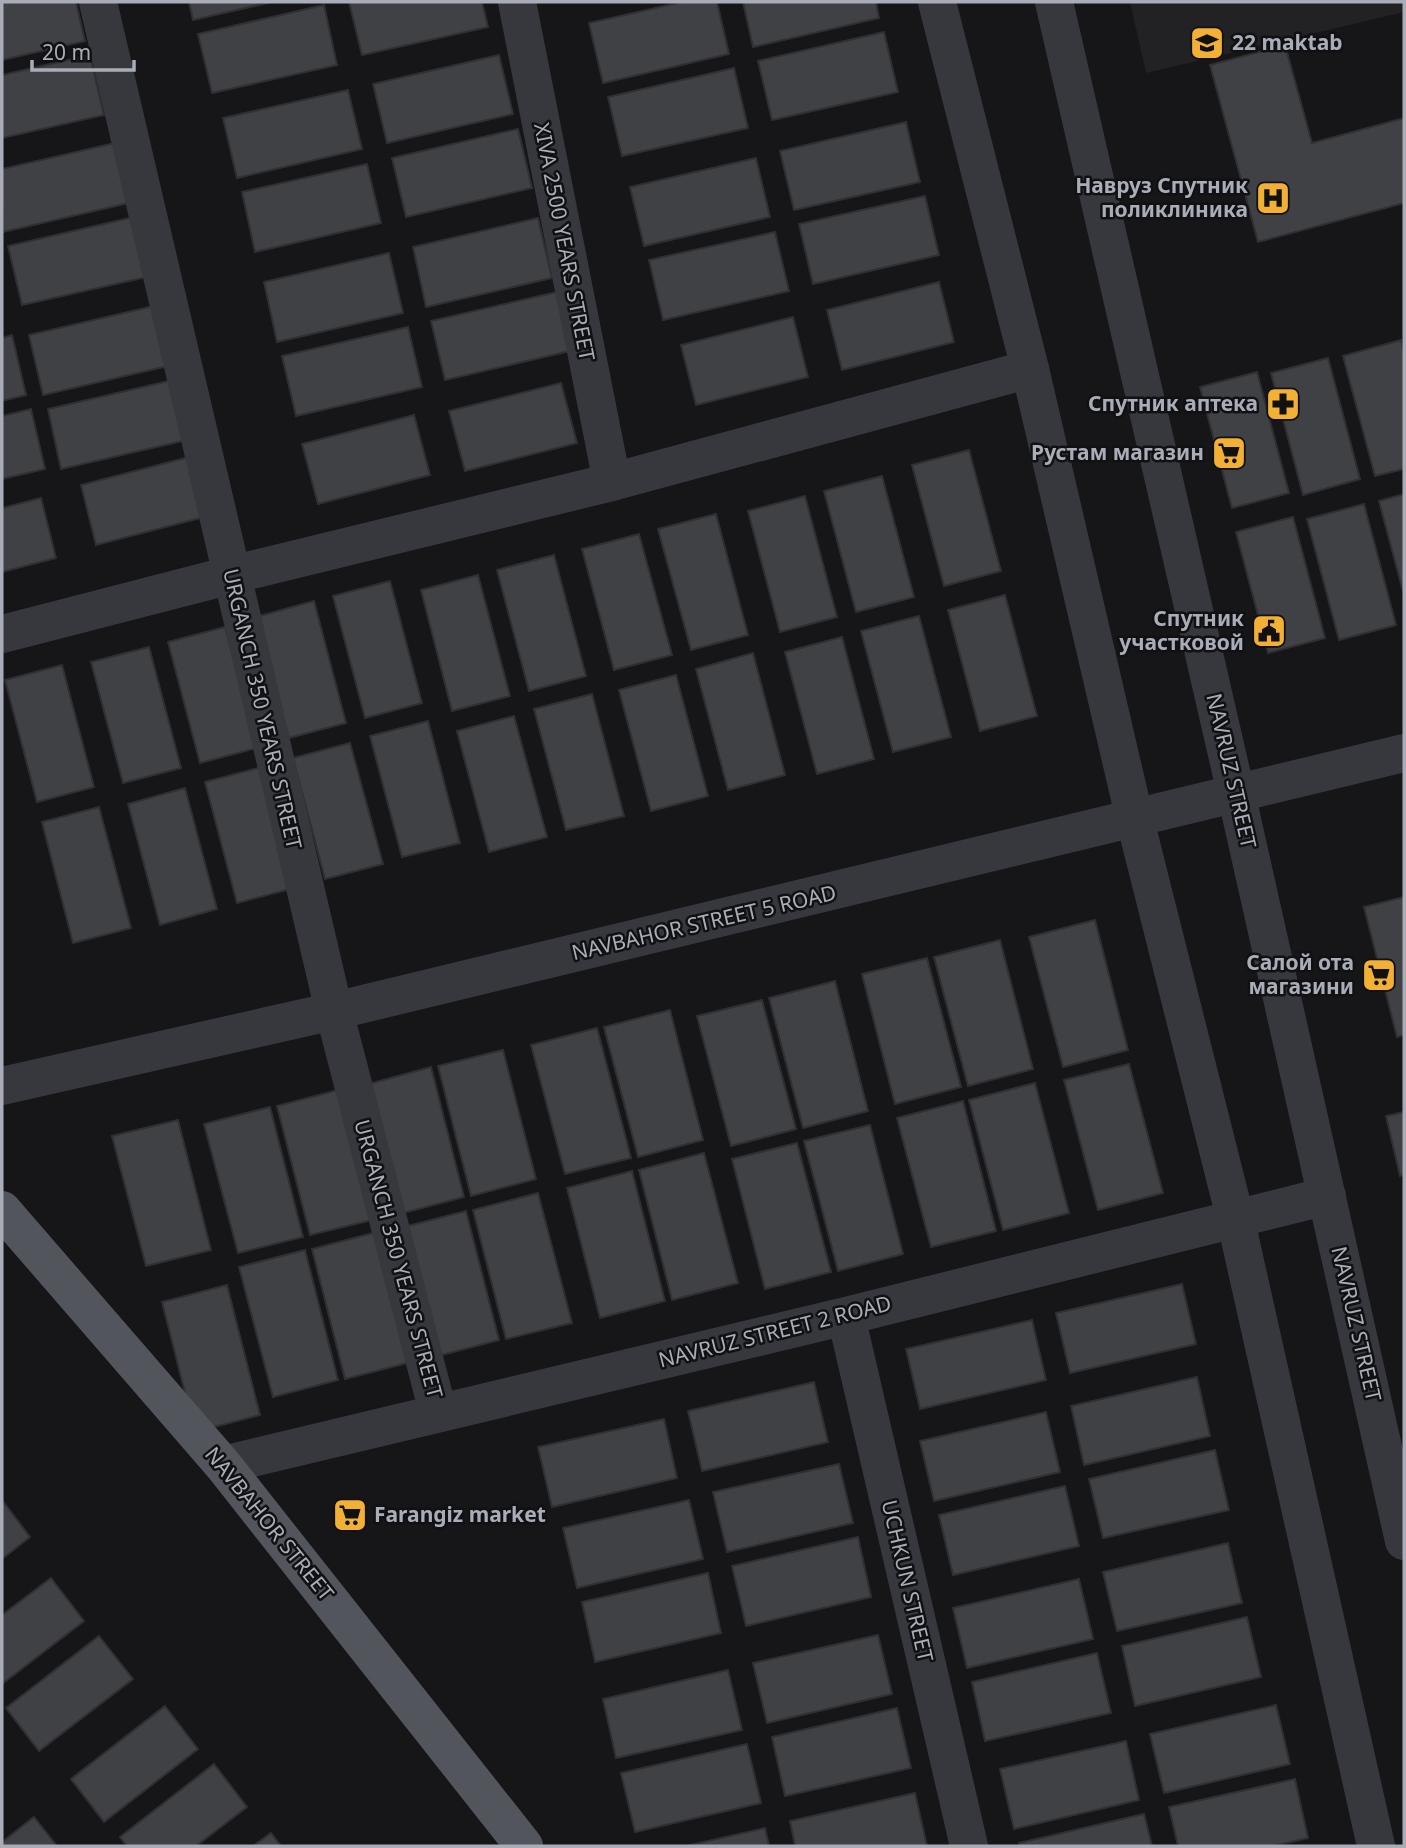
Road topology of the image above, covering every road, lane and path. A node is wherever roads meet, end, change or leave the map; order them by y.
1 (98, 2) edge
2 (517, 2) edge
3 (937, 2) edge
4 (1054, 2) edge
5 (1030, 369) junction
6 (612, 482) junction
7 (231, 575) junction
8 (2, 634) edge
9 (1404, 753) edge
10 (1236, 793) junction
11 (1135, 820) junction
12 (334, 1011) junction
13 (3, 1082) edge
14 (1327, 1196) junction
15 (2, 1210) edge
16 (1235, 1217) junction
17 (846, 1316) junction
18 (438, 1412) junction
19 (223, 1465) junction
20 (1404, 1541) edge
21 (524, 1846) edge
22 (969, 1846) edge
23 (1376, 1846) edge

1 - 7 street, URGANCH 350 YEARS STREET
2 - 6 street, XIVA 2500 YEARS STREET
3 - 5 street
4 - 10 street, NAVRUZ STREET
5 - 6 street
5 - 11 street
6 - 7 street
7 - 8 street
7 - 12 street, URGANCH 350 YEARS STREET
9 - 10 street, NAVBAHOR STREET 5 ROAD
10 - 11 street, NAVBAHOR STREET 5 ROAD
10 - 14 street, NAVRUZ STREET
11 - 12 street, NAVBAHOR STREET 5 ROAD
11 - 16 street
12 - 13 street, NAVBAHOR STREET 5 ROAD
12 - 18 street, URGANCH 350 YEARS STREET
14 - 16 street, NAVRUZ STREET 2 ROAD
14 - 20 street, NAVRUZ STREET
15 - 19 main road, NAVBAHOR STREET
16 - 17 street, NAVRUZ STREET 2 ROAD
16 - 23 street
17 - 18 street, NAVRUZ STREET 2 ROAD
17 - 22 street, UCHKUN STREET
18 - 19 street, NAVRUZ STREET 2 ROAD
19 - 21 main road, NAVBAHOR STREET

